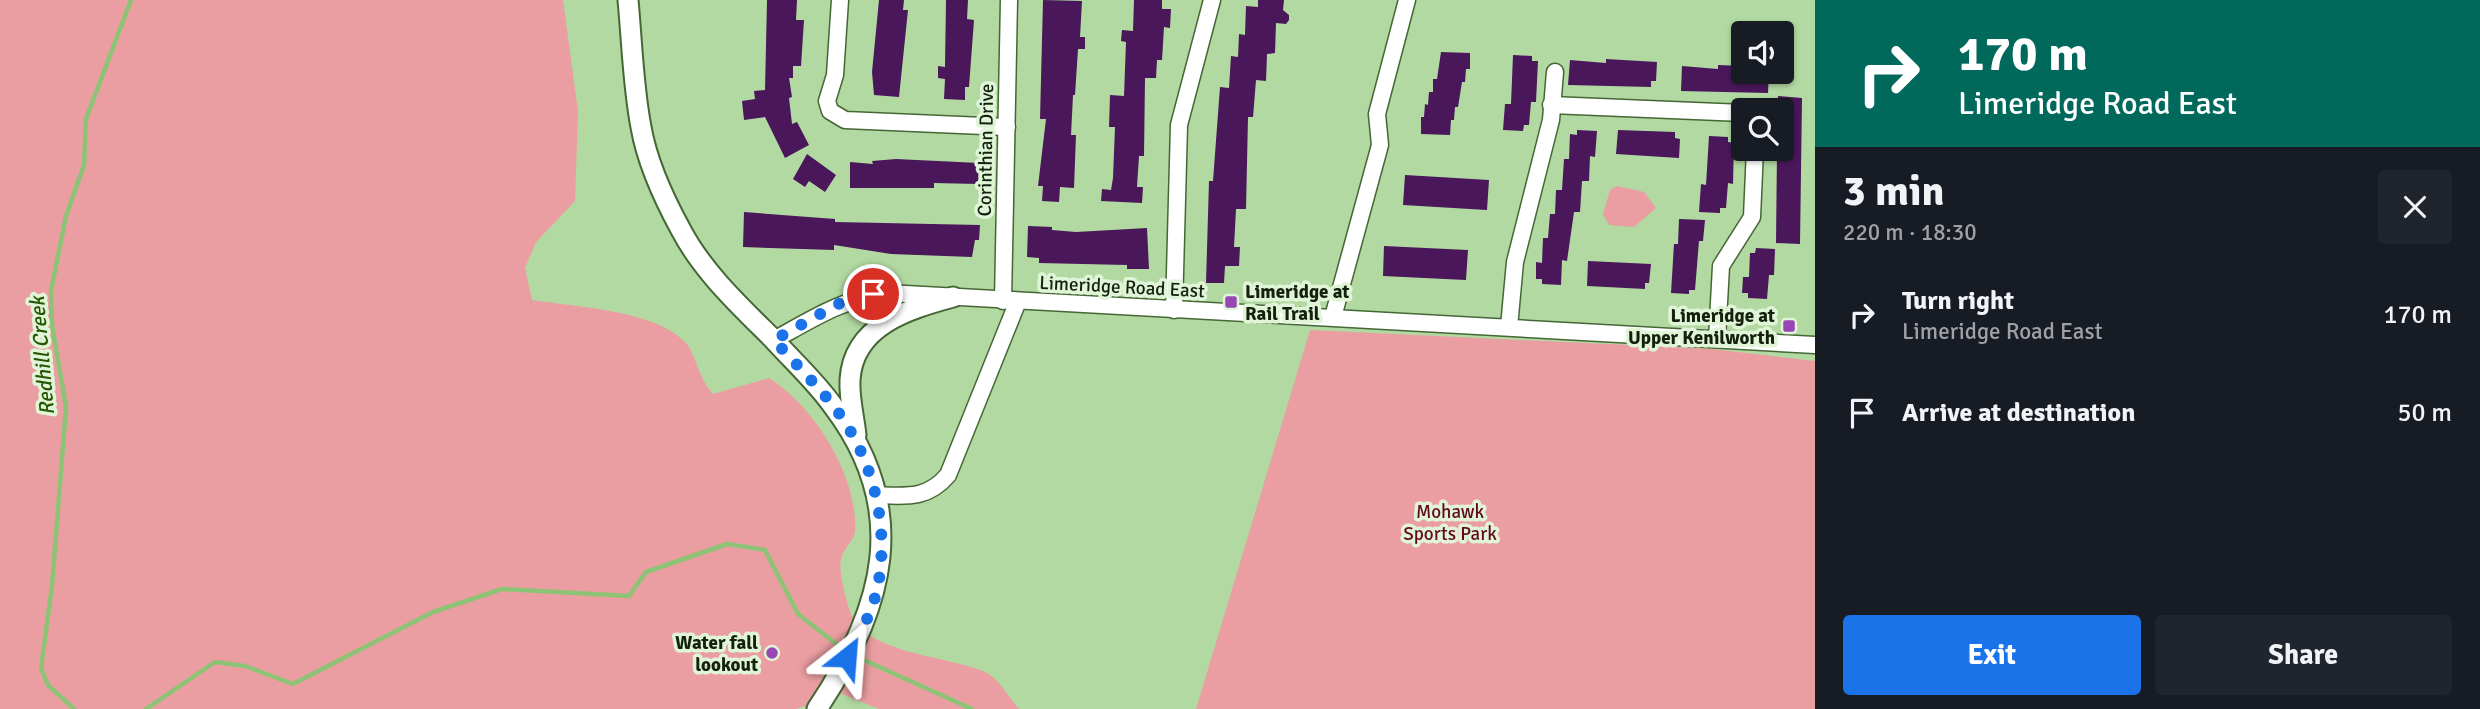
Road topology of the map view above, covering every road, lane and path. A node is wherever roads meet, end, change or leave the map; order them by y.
1 (628, 0) edge
2 (840, 0) edge
3 (1009, 0) edge
4 (1212, 0) edge
5 (1407, 0) edge
6 (1555, 72) dead end
7 (1551, 105) junction
8 (1731, 112) edge
9 (1007, 127) junction
10 (1754, 161) edge
11 (953, 297) junction
12 (1011, 301) junction
13 (1174, 310) junction
14 (1334, 317) junction
15 (1509, 327) junction
16 (1717, 339) junction
17 (774, 340) junction
18 (1815, 345) edge
19 (856, 443) junction
20 (875, 495) junction
21 (820, 705) edge

1 - 17 main road
2 - 9 street
3 - 9 street, Corinthian Drive
4 - 13 street
5 - 14 street
6 - 7 street
7 - 8 street
7 - 15 street
9 - 12 street, Corinthian Drive
10 - 16 street
11 - 12 street, Limeridge Road East
11 - 17 street, Limeridge Road East
11 - 19 main road
12 - 13 street, Limeridge Road East
12 - 20 street
13 - 14 street, Limeridge Road East
14 - 15 street, Limeridge Road East
15 - 16 street, Limeridge Road East
16 - 18 street, Limeridge Road East
17 - 19 main road
19 - 20 main road
20 - 21 main road

